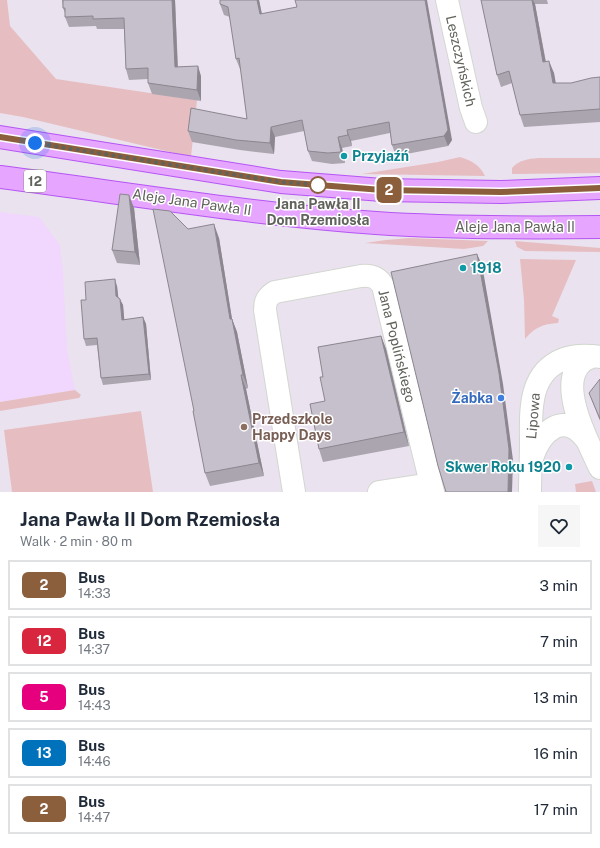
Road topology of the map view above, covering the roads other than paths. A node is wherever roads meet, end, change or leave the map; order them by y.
1 (447, 0) edge
2 (476, 122) dead end
3 (0, 137) edge
4 (0, 177) edge
5 (600, 188) edge
6 (600, 227) edge
7 (596, 357) edge
8 (586, 439) junction
9 (531, 460) junction
10 (600, 468) edge
11 (432, 488) edge
12 (294, 492) edge
13 (379, 492) edge
14 (530, 492) edge

1 - 2 street, Leszczyńskich
3 - 5 main road
4 - 6 main road, Aleje Jana Pawła II / 12
7 - 8 street
7 - 9 street, Lipowa
8 - 9 street
8 - 10 street
9 - 14 street, Lipowa
11 - 12 street, Jana Poplińskiego
11 - 13 street, Jana Poplińskiego

